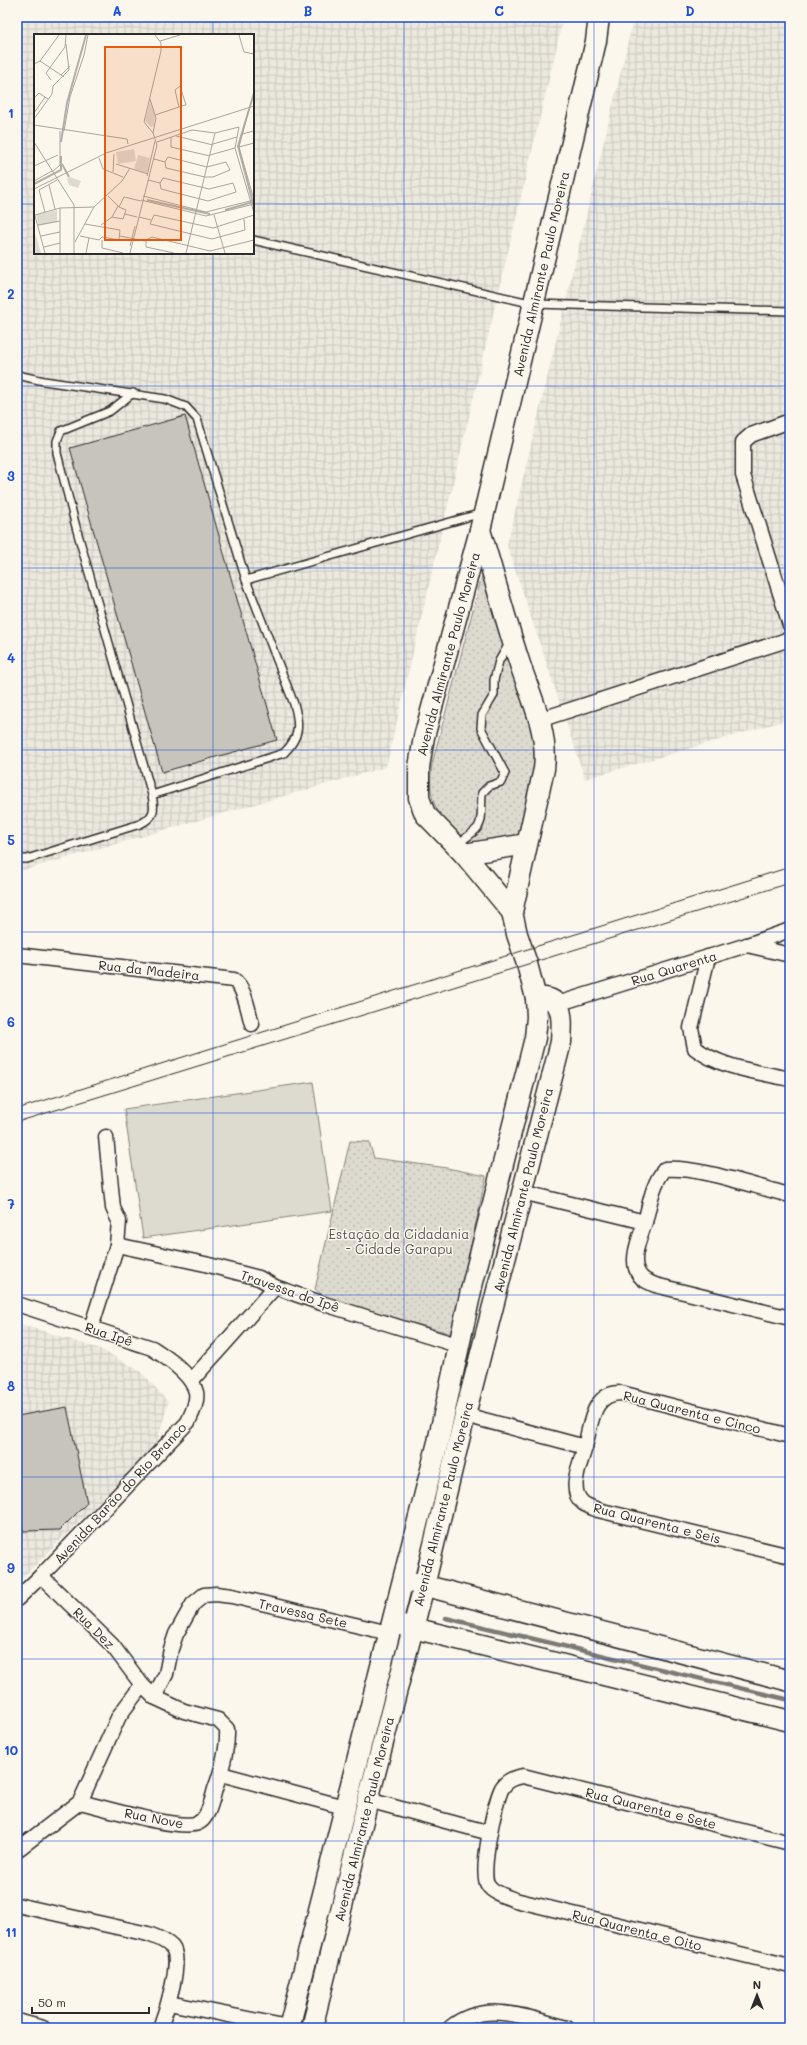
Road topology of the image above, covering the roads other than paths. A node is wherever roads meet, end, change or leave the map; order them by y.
1 (599, 17) edge
2 (254, 240) edge
3 (534, 304) junction
4 (790, 311) edge
5 (17, 375) edge
6 (133, 393) junction
7 (790, 421) edge
8 (482, 521) junction
9 (246, 580) junction
10 (790, 625) edge
11 (512, 638) junction
12 (790, 639) edge
13 (539, 720) junction
14 (152, 795) junction
15 (527, 844) junction
16 (460, 850) junction
17 (17, 859) edge
18 (512, 912) junction
19 (790, 930) edge
20 (747, 945) junction
21 (17, 955) edge
22 (790, 955) edge
23 (708, 958) junction
24 (536, 998) junction
25 (557, 1004) junction
26 (252, 1024) dead end
27 (790, 1079) edge
28 (106, 1137) dead end
29 (522, 1192) junction
30 (790, 1195) edge
31 (645, 1222) junction
32 (487, 1228) junction
33 (511, 1233) junction
34 (117, 1244) junction
35 (275, 1287) junction
36 (17, 1304) edge
37 (790, 1318) edge
38 (91, 1328) junction
39 (460, 1346) junction
40 (191, 1381) junction
41 (465, 1415) junction
42 (790, 1436) edge
43 (585, 1447) junction
44 (790, 1556) edge
45 (41, 1576) junction
46 (402, 1580) junction
47 (424, 1586) junction
48 (17, 1599) edge
49 (390, 1628) junction
50 (413, 1628) junction
51 (790, 1681) edge
52 (142, 1685) junction
53 (154, 1697) junction
54 (790, 1721) edge
55 (224, 1724) joint
56 (221, 1774) junction
57 (368, 1800) junction
58 (80, 1802) junction
59 (344, 1807) junction
60 (490, 1833) junction
61 (790, 1843) edge
62 (17, 1850) edge
63 (17, 1905) edge
64 (790, 1966) edge
65 (169, 2003) junction
66 (17, 2021) edge
67 (43, 2028) edge
68 (160, 2028) edge
69 (290, 2028) edge
70 (312, 2028) edge
71 (450, 2028) edge
72 (567, 2028) edge

1 - 3 main road, Avenida Almirante Paulo Moreira
2 - 3 lane
3 - 4 lane
3 - 8 main road, Avenida Almirante Paulo Moreira
5 - 6 lane
6 - 9 lane
6 - 14 lane
7 - 10 street
8 - 9 lane
8 - 11 main road, Avenida Almirante Paulo Moreira
8 - 16 main road, Avenida Almirante Paulo Moreira
9 - 14 lane
11 - 13 main road, Avenida Almirante Paulo Moreira
11 - 16 lane
12 - 13 street
13 - 15 main road, Avenida Almirante Paulo Moreira
14 - 17 lane
15 - 16 main road
15 - 18 main road, Avenida Almirante Paulo Moreira
16 - 18 main road, Avenida Almirante Paulo Moreira
18 - 24 main road, Avenida Almirante Paulo Moreira
19 - 20 street, Rua Quarenta
20 - 22 street
20 - 23 street, Rua Quarenta
21 - 26 street, Rua da Madeira
23 - 25 street, Rua Quarenta
23 - 27 street
24 - 25 main road
24 - 32 main road, Avenida Almirante Paulo Moreira
25 - 29 main road, Avenida Almirante Paulo Moreira
28 - 34 street
29 - 31 street
29 - 33 main road, Avenida Almirante Paulo Moreira
30 - 31 street
31 - 37 street
32 - 33 main road
32 - 39 main road, Avenida Almirante Paulo Moreira
33 - 41 main road, Avenida Almirante Paulo Moreira
34 - 35 street, Travessa do Ipê
34 - 38 street
35 - 39 street, Travessa do Ipê
35 - 40 street
36 - 38 street, Rua Ipê
38 - 40 street, Rua Ipê
39 - 46 main road, Avenida Almirante Paulo Moreira
40 - 45 street, Avenida Barão do Rio Branco
41 - 43 street
41 - 47 main road, Avenida Almirante Paulo Moreira
42 - 43 street, Rua Quarenta e Cinco
43 - 44 street, Rua Quarenta e Seis
45 - 48 street, Avenida Barão do Rio Branco
45 - 52 street, Rua Dez
46 - 47 main road
46 - 49 main road, Avenida Almirante Paulo Moreira
47 - 50 main road, Avenida Almirante Paulo Moreira
47 - 51 main road
49 - 50 main road
49 - 53 street, Travessa Sete
49 - 59 main road, Avenida Almirante Paulo Moreira
50 - 54 main road
50 - 57 main road, Avenida Almirante Paulo Moreira
52 - 53 street, Rua Dez
52 - 58 street
53 - 55 street, Rua Dez
55 - 56 street, Rua Nove
56 - 58 street, Rua Nove
56 - 59 street
57 - 60 street
57 - 70 main road, Avenida Almirante Paulo Moreira
58 - 62 street
59 - 69 main road, Avenida Almirante Paulo Moreira
60 - 61 street, Rua Quarenta e Sete
60 - 64 street, Rua Quarenta e Oito
63 - 65 street
65 - 68 street
65 - 69 street
66 - 67 street
71 - 72 street

